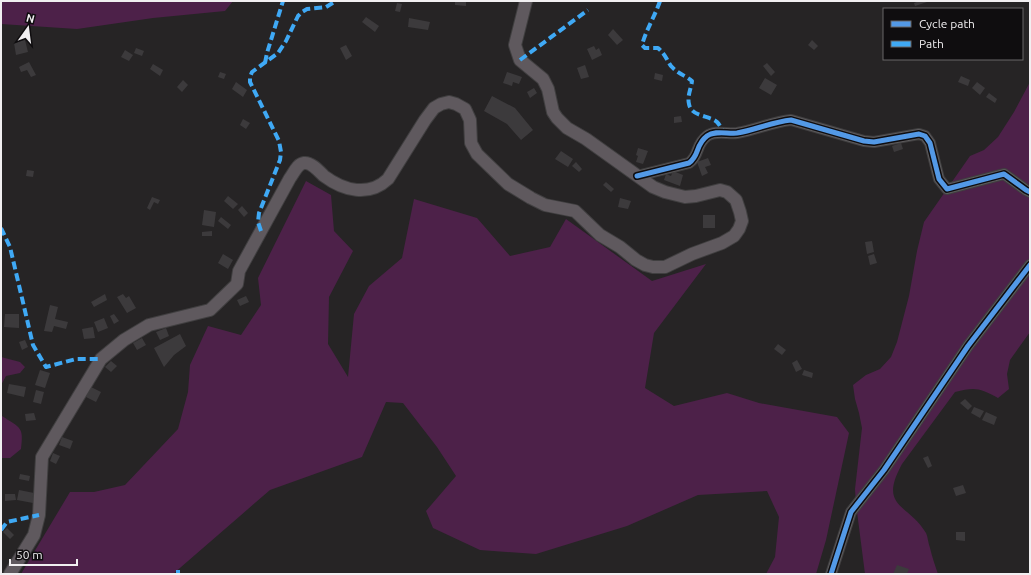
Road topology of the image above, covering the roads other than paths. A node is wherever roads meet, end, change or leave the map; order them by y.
1 (526, 1) edge
2 (637, 176) junction
3 (1030, 192) edge
4 (1028, 273) edge
5 (10, 574) edge
6 (832, 574) edge

1 - 2 main road
2 - 3 street
2 - 5 main road
4 - 6 street

